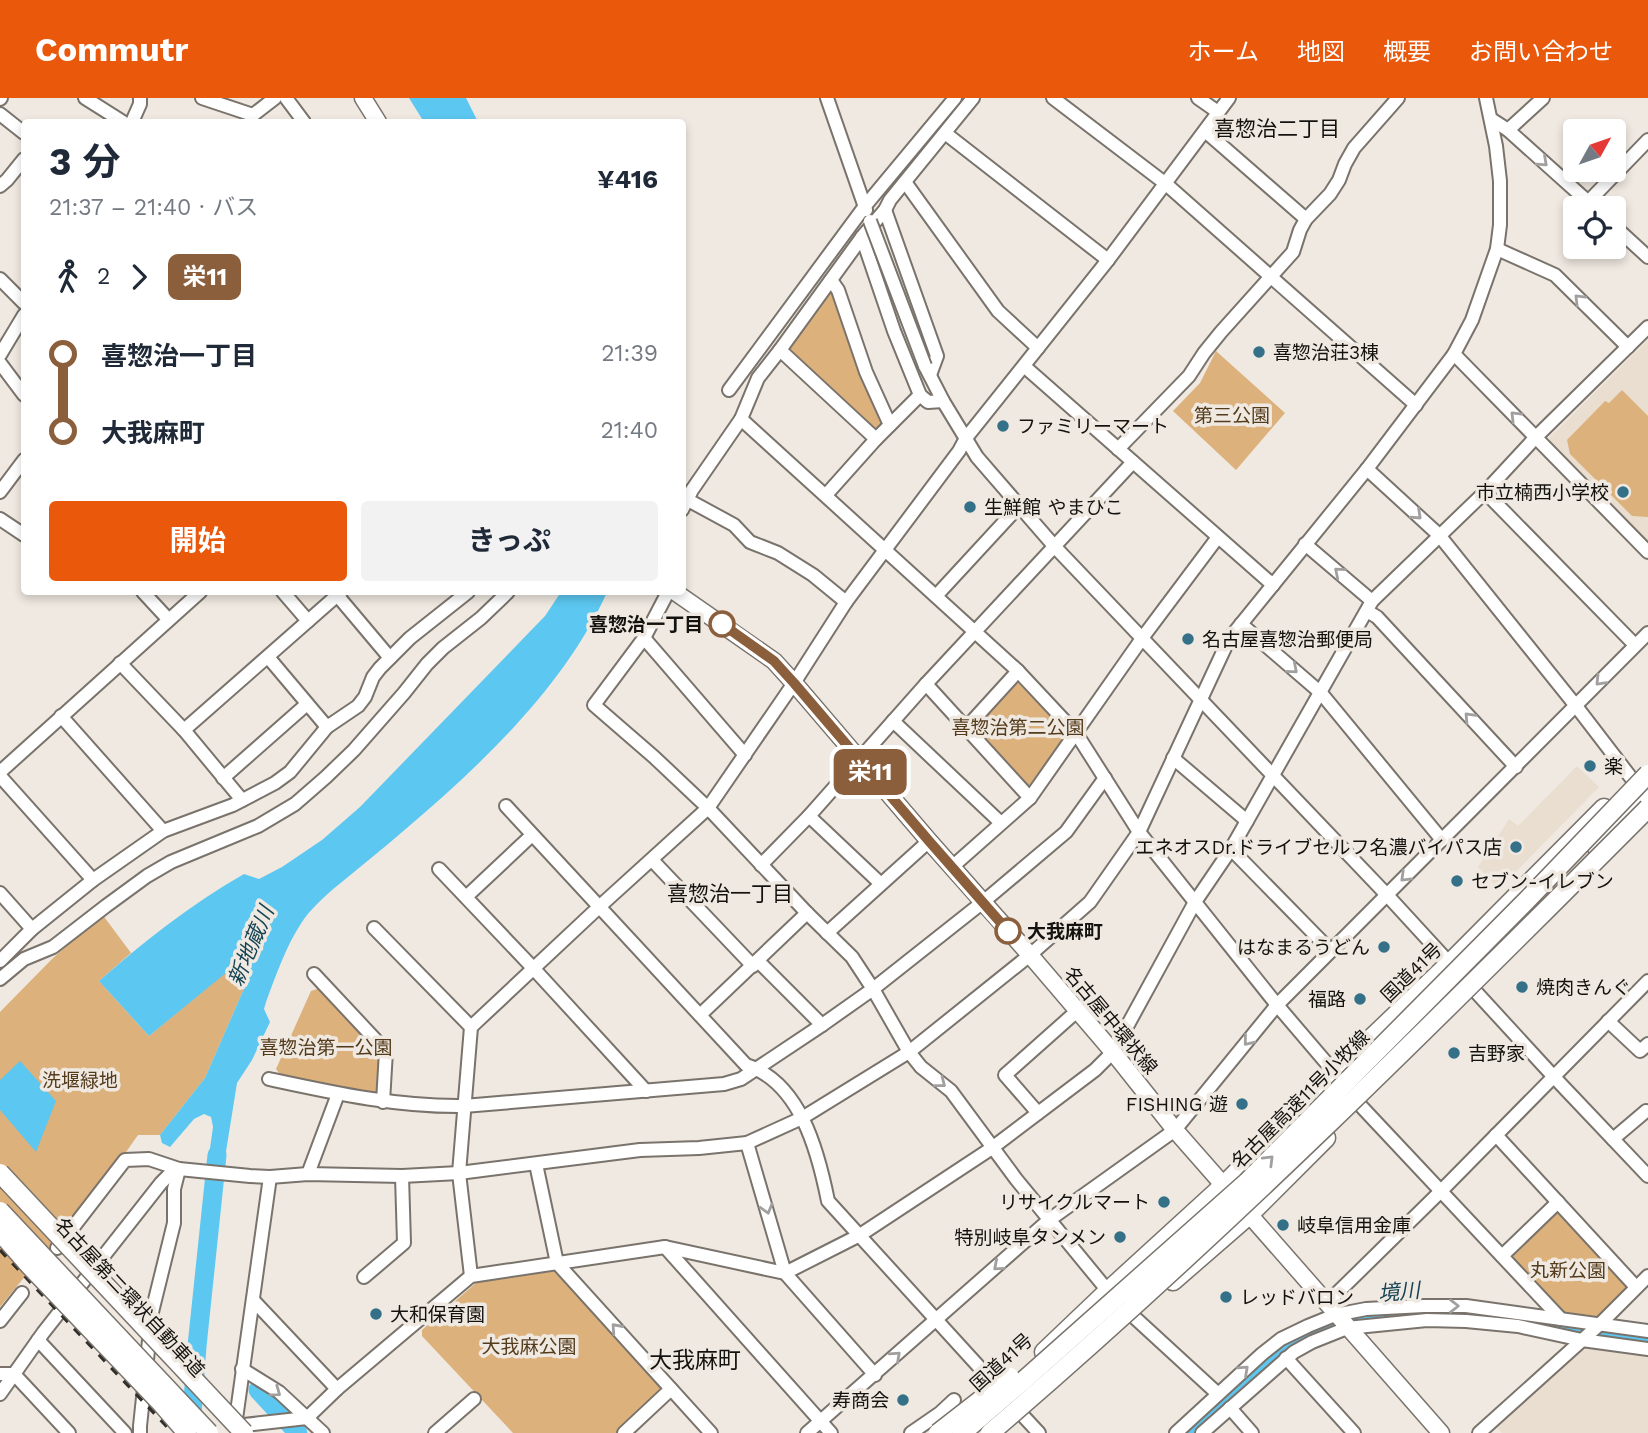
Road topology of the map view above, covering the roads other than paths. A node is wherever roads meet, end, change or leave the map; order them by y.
1 (85, 98) edge
2 (140, 98) edge
3 (202, 98) edge
4 (275, 98) edge
5 (286, 98) edge
6 (363, 98) edge
7 (828, 98) edge
8 (956, 98) edge
9 (973, 98) edge
10 (1053, 98) edge
11 (1198, 98) edge
12 (1229, 98) edge
13 (1486, 98) edge
14 (1543, 98) edge
15 (1389, 101) edge
16 (1218, 112) junction
17 (0, 114) edge
18 (118, 119) edge
19 (133, 119) edge
20 (302, 119) edge
21 (376, 119) edge
22 (1491, 119) junction
23 (1508, 130) junction
24 (21, 131) edge
25 (1205, 131) junction
26 (945, 133) junction
27 (1647, 144) edge
28 (21, 163) edge
29 (905, 182) junction
30 (1166, 184) junction
31 (0, 186) edge
32 (1581, 196) edge
33 (1599, 196) edge
34 (864, 205) junction
35 (885, 210) junction
36 (1306, 219) junction
37 (862, 237) junction
38 (1626, 237) edge
39 (1497, 249) junction
40 (1648, 257) edge
41 (1108, 260) junction
42 (1272, 277) junction
43 (0, 279) edge
44 (831, 280) junction
45 (21, 300) edge
46 (21, 320) edge
47 (1648, 327) edge
48 (1628, 347) junction
49 (1038, 348) junction
50 (780, 350) junction
51 (0, 355) edge
52 (1454, 355) junction
53 (0, 363) edge
54 (1024, 366) junction
55 (927, 370) junction
56 (729, 390) dead end
57 (21, 391) edge
58 (920, 395) junction
59 (943, 401) junction
60 (1416, 405) junction
61 (741, 419) junction
62 (890, 425) junction
63 (1536, 437) junction
64 (966, 438) junction
65 (876, 439) junction
66 (1118, 449) junction
67 (1133, 462) junction
68 (21, 464) edge
69 (1367, 469) junction
70 (0, 492) edge
71 (1485, 492) junction
72 (826, 495) junction
73 (686, 503) edge
74 (686, 505) edge
75 (1019, 506) junction
76 (0, 519) edge
77 (21, 533) edge
78 (1439, 535) junction
79 (1218, 537) junction
80 (1305, 544) junction
81 (1055, 547) junction
82 (885, 549) junction
83 (1648, 552) edge
84 (1273, 585) junction
85 (145, 595) edge
86 (197, 595) edge
87 (286, 595) edge
88 (337, 595) edge
89 (341, 595) edge
90 (464, 595) edge
91 (505, 595) edge
92 (666, 595) edge
93 (679, 595) edge
94 (936, 596) junction
95 (846, 602) junction
96 (1369, 606) junction
97 (169, 619) junction
98 (308, 621) junction
99 (1241, 624) junction
100 (975, 632) junction
101 (1648, 633) edge
102 (644, 638) junction
103 (1143, 638) junction
104 (1635, 646) junction
105 (268, 657) junction
106 (390, 658) junction
107 (120, 663) junction
108 (1018, 671) junction
109 (794, 683) junction
110 (926, 684) junction
111 (1321, 693) junction
112 (1201, 699) junction
113 (307, 704) junction
114 (1576, 706) junction
115 (61, 716) junction
116 (893, 721) junction
117 (327, 727) junction
118 (967, 727) junction
119 (184, 730) junction
120 (1076, 733) junction
121 (745, 755) junction
122 (1173, 758) junction
123 (860, 760) junction
124 (1648, 763) edge
125 (1516, 767) junction
126 (0, 774) edge
127 (1274, 776) junction
128 (1640, 777) edge
129 (223, 778) junction
130 (1105, 778) junction
131 (1648, 789) edge
132 (1030, 798) junction
133 (242, 800) junction
134 (506, 806) dead end
135 (708, 808) junction
136 (1648, 808) edge
137 (809, 816) junction
138 (1648, 817) edge
139 (1247, 821) junction
140 (1001, 824) junction
141 (163, 831) junction
142 (1139, 832) junction
143 (532, 835) junction
144 (1443, 840) junction
145 (929, 841) junction
146 (1231, 849) junction
147 (652, 860) junction
148 (761, 865) junction
149 (952, 867) junction
150 (439, 869) dead end
151 (93, 880) junction
152 (881, 884) junction
153 (0, 893) edge
154 (1387, 894) junction
155 (466, 897) junction
156 (983, 902) junction
157 (1195, 902) junction
158 (599, 907) junction
159 (807, 913) junction
160 (374, 928) dead end
161 (32, 929) junction
162 (827, 933) junction
163 (1331, 950) junction
164 (1030, 955) junction
165 (0, 961) edge
166 (755, 963) junction
167 (1449, 964) junction
168 (534, 969) junction
169 (314, 974) dead end
170 (0, 979) edge
171 (1648, 981) edge
172 (873, 989) junction
173 (1475, 990) junction
174 (1277, 1005) junction
175 (1077, 1011) junction
176 (701, 1015) junction
177 (1608, 1021) junction
178 (822, 1026) junction
179 (1401, 1026) junction
180 (471, 1027) junction
181 (1648, 1044) edge
182 (909, 1052) junction
183 (1112, 1052) junction
184 (756, 1068) junction
185 (1335, 1073) junction
186 (1554, 1077) junction
187 (269, 1079) dead end
188 (646, 1091) junction
189 (338, 1094) junction
190 (383, 1102) junction
191 (1359, 1104) junction
192 (464, 1106) junction
193 (1647, 1111) edge
194 (1038, 1113) junction
195 (802, 1118) junction
196 (1175, 1130) junction
197 (1496, 1135) junction
198 (1613, 1139) junction
199 (747, 1143) junction
200 (992, 1148) junction
201 (536, 1164) junction
202 (182, 1169) junction
203 (1647, 1171) edge
204 (0, 1173) edge
205 (459, 1173) junction
206 (308, 1174) junction
207 (402, 1176) junction
208 (270, 1177) junction
209 (1223, 1186) junction
210 (0, 1190) edge
211 (1441, 1191) junction
212 (1558, 1202) junction
213 (0, 1211) edge
214 (1249, 1215) junction
215 (1049, 1220) junction
216 (0, 1223) edge
217 (0, 1232) edge
218 (860, 1235) junction
219 (665, 1247) junction
220 (57, 1248) dead end
221 (1502, 1256) junction
222 (557, 1263) junction
223 (785, 1273) junction
224 (471, 1276) junction
225 (1648, 1276) edge
226 (364, 1277) dead end
227 (1141, 1277) junction
228 (1636, 1287) junction
229 (1108, 1291) junction
230 (22, 1293) dead end
231 (253, 1300) junction
232 (1339, 1318) junction
233 (1125, 1319) junction
234 (937, 1320) junction
235 (1561, 1320) junction
236 (0, 1321) edge
237 (1600, 1324) junction
238 (1648, 1331) edge
239 (1582, 1339) junction
240 (38, 1340) junction
241 (1648, 1349) edge
242 (1286, 1359) junction
243 (242, 1369) junction
244 (0, 1374) edge
245 (14, 1374) junction
246 (875, 1375) junction
247 (337, 1389) junction
248 (671, 1390) junction
249 (1002, 1392) junction
250 (0, 1394) edge
251 (1218, 1394) junction
252 (474, 1399) dead end
253 (954, 1401) dead end
254 (1230, 1408) junction
255 (1021, 1414) junction
256 (307, 1418) junction
257 (821, 1420) junction
258 (238, 1432) edge
259 (69, 1433) edge
260 (125, 1433) edge
261 (140, 1433) edge
262 (187, 1433) edge
263 (197, 1433) edge
264 (209, 1433) edge
265 (323, 1433) edge
266 (435, 1433) edge
267 (624, 1433) edge
268 (711, 1433) edge
269 (807, 1433) edge
270 (831, 1433) edge
271 (911, 1433) edge
272 (938, 1433) edge
273 (951, 1433) edge
274 (962, 1433) edge
275 (990, 1433) edge
276 (999, 1433) edge
277 (1008, 1433) edge
278 (1039, 1433) edge
279 (1175, 1433) edge
280 (1202, 1433) edge
281 (1252, 1433) edge
282 (1354, 1433) edge
283 (1441, 1433) edge
284 (1479, 1433) edge

1 - 18 street
2 - 19 street
3 - 4 street
5 - 20 street
6 - 21 main road
7 - 34 street
8 - 34 street
9 - 26 street
10 - 30 street
11 - 16 street
12 - 16 street
13 - 22 street
14 - 23 street
15 - 36 street
16 - 25 street
17 - 24 street
22 - 23 street
22 - 39 street
23 -> 32 street
25 - 30 street
25 - 36 street
26 - 29 street
26 - 41 street
27 - 33 street
28 - 31 street
29 - 35 street
29 - 49 street
30 - 41 street
30 - 42 street
34 - 55 street, bridge
34 - 56 street
35 - 37 street
35 - 55 street
36 - 42 street
37 - 44 street
37 - 58 street
38 - 40 street
48 -> 39 street
39 - 52 street
41 - 49 street
42 - 60 street
42 - 66 street
43 - 45 street
44 - 50 street
44 - 62 street
46 - 51 street
47 - 48 street
48 - 63 street
49 - 54 street
50 - 61 street
50 - 65 street
52 - 60 street
63 -> 52 street
53 - 57 street
54 - 64 street
54 - 66 street
55 - 59 street
58 - 59 street
58 - 62 street
59 - 64 street
60 - 69 street
61 - 72 street
61 - 73 street
62 - 65 street
63 - 71 street
63 - 83 street
64 - 75 street
64 - 82 street
65 - 72 street
66 - 67 street
67 - 79 street
67 - 81 street
68 - 70 street
69 -> 78 street
69 - 80 street
71 - 78 street
71 - 104 street
72 - 82 street
74 - 95 street
75 - 81 street
75 - 94 street
76 - 77 street
78 - 96 street
78 - 114 street
79 - 84 street
79 - 103 street
80 - 84 street
96 -> 80 street
81 - 100 street
81 - 103 street
82 - 94 street
82 - 95 street
84 - 99 street
85 - 97 street
86 - 97 street
87 - 98 street
88 - 98 street
89 - 106 street
90 - 106 street
91 - 170 street
92 - 102 street
93 - 109 main road, 名古屋中環状線
94 - 100 street
95 - 109 street
96 - 111 street
125 -> 96 street
97 - 107 street
98 - 105 street
99 -> 111 street
99 - 112 street
100 - 108 street
100 - 110 street
101 - 104 street
102 - 121 street
102 - 135 street
103 - 112 street
103 - 120 street
104 -> 114 street
105 - 113 street
105 - 119 street
106 - 117 street
107 - 115 street
107 - 119 street
108 - 118 street
108 - 120 street
109 - 121 street
109 - 123 main road, 名古屋中環状線
110 - 116 street
110 - 118 street
111 - 127 street
111 - 144 street
112 - 122 street
112 - 127 street
113 - 117 street
113 - 129 street
114 - 125 street
114 - 128 street
115 - 126 street
115 - 141 street
116 - 123 street
116 - 140 street
117 - 133 street
118 - 132 street
119 - 129 street
120 - 130 street
120 - 132 street
121 - 135 street
122 - 139 street
122 - 142 street
123 - 137 street
123 - 145 main road, 名古屋中環状線
124 - 128 highway, 国道41号
125 - 144 street
126 - 151 street
127 - 139 street
127 - 154 street
128 - 167 highway, 国道41号
128 - 179 highway, 名古屋高速11号小牧線, bridge
129 - 133 street
130 - 142 street
130 - 156 street
131 - 179 highway
132 - 140 street
133 - 141 street
134 - 143 street
135 - 147 street
135 - 148 street
136 - 233 highway, 名古屋高速11号小牧線, bridge
137 - 148 street
137 - 152 street
138 - 173 highway
139 - 146 street
140 - 149 street
141 - 151 street
142 - 157 street
142 - 164 street
143 - 155 street
143 - 158 street
144 -> 154 street
145 - 149 main road, 名古屋中環状線
145 - 152 street
146 - 157 street
146 - 163 street
147 - 158 street
147 - 166 street
148 - 159 street
149 - 156 main road, 名古屋中環状線
150 - 155 street
151 - 161 street
152 - 162 street
153 - 161 street
154 - 163 street
154 - 167 street
155 - 168 street
156 - 164 main road, 名古屋中環状線
156 - 172 street
157 - 174 street
157 - 183 street
158 - 168 street
158 - 176 street
159 - 162 street
159 - 166 street
160 - 180 street
161 - 165 street
162 - 172 street
163 - 174 street
164 - 175 main road, 名古屋中環状線
164 - 182 street
166 - 176 street
166 - 178 street
167 - 173 street
167 - 185 highway, 国道41号
168 - 180 street
168 - 188 street
169 - 190 street
171 - 177 street
172 - 178 street
172 - 182 street
173 - 186 street
173 - 191 highway
174 - 185 street
174 -> 196 street
175 - 183 main road, 名古屋中環状線
175 - 194 street
176 - 184 street
177 - 181 street
177 - 186 street
178 - 184 street
227 -> 179 highway, 名古屋高速11号小牧線, bridge
180 - 192 street
182 - 195 street
182 -> 200 street
183 - 194 street
183 - 196 main road, 名古屋中環状線
184 - 188 street
184 - 195 street
185 - 209 highway, 国道41号
186 - 197 street
186 - 198 street
187 - 189 street
188 - 192 street
189 - 190 street
189 - 206 street
190 - 192 street
191 - 211 street
191 - 214 highway
192 - 205 street
193 - 198 street
194 - 200 street
195 - 199 street
195 - 218 street
196 - 209 main road, 名古屋中環状線
196 - 215 street
197 - 211 street
197 - 212 street
198 - 203 street
199 - 201 street
199 -> 223 street
200 - 215 street
200 - 218 street
201 - 205 street
201 - 222 street
202 - 208 street
202 - 220 street
202 - 240 street
202 - 261 street
204 - 258 highway, bridge
205 - 207 street
205 - 224 street
206 - 207 street
206 - 208 street
207 - 226 street
208 - 231 street
209 - 214 main road, 名古屋中環状線
209 - 229 highway, 国道41号
210 - 258 highway, 名古屋第二環状自動車道, bridge
211 - 221 street
211 - 232 street
212 - 221 street
212 - 228 street
213 - 264 highway, 名古屋第二環状自動車道, bridge
214 - 232 main road, 名古屋中環状線
214 - 233 highway
215 - 229 street
215 -> 234 street
216 - 263 highway
217 - 262 highway, bridge
218 - 223 street
218 - 234 street
219 - 222 street
219 - 223 street
219 - 257 street
221 - 235 street
222 - 224 street
248 -> 222 street
223 - 246 street
224 - 247 street
225 - 228 street
227 - 272 highway, bridge
227 - 274 highway, 名古屋高速11号小牧線, bridge
228 - 237 street
229 - 249 highway, 国道41号
230 - 236 street
231 - 243 street
231 - 247 street
232 -> 235 street
232 - 239 street
232 - 242 street
251 -> 232 street
232 - 283 main road, 名古屋中環状線
233 - 251 street
233 - 255 highway
233 - 275 highway, 名古屋高速11号小牧線, bridge
233 - 277 highway, bridge
246 -> 234 street
234 - 249 street
235 - 237 street
237 - 238 street
237 - 239 street
239 - 241 street
239 - 284 street
240 - 245 street
240 - 260 street
242 - 254 street
242 - 282 street
243 -> 256 street
243 - 258 street
244 - 245 street
245 - 250 street
245 - 259 street
246 - 257 street
247 - 256 street
248 - 267 street
248 - 268 street
249 - 255 street
249 - 273 highway, 国道41号
251 - 279 street
252 - 266 street
253 - 271 street
254 - 280 street
254 - 281 street
255 - 276 highway
255 - 278 street
256 - 258 street
256 - 265 street
257 - 269 street
257 - 270 street

